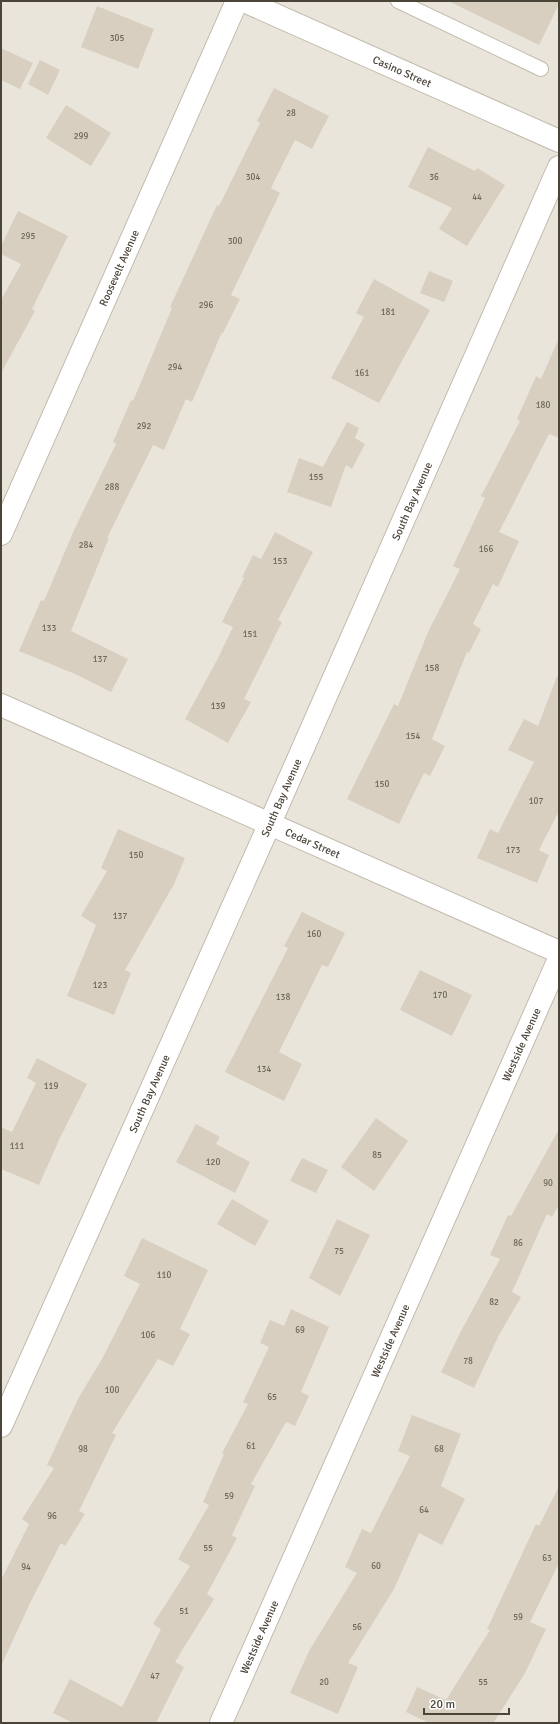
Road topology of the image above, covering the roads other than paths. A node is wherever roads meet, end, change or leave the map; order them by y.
1 (238, 1) edge
2 (244, 1) edge
3 (398, 1) edge
4 (541, 69) dead end
5 (559, 141) edge
6 (559, 167) edge
7 (1, 534) edge
8 (1, 704) edge
9 (270, 823) junction
10 (559, 952) edge
11 (559, 959) edge
12 (1, 1426) edge
13 (221, 1723) edge

1 - 7 street, Roosevelt Avenue
2 - 5 street, Casino Street
3 - 4 lane
6 - 9 street, South Bay Avenue
8 - 9 street, Cedar Street
9 - 10 street, Cedar Street
9 - 12 street, South Bay Avenue
11 - 13 street, Westside Avenue

